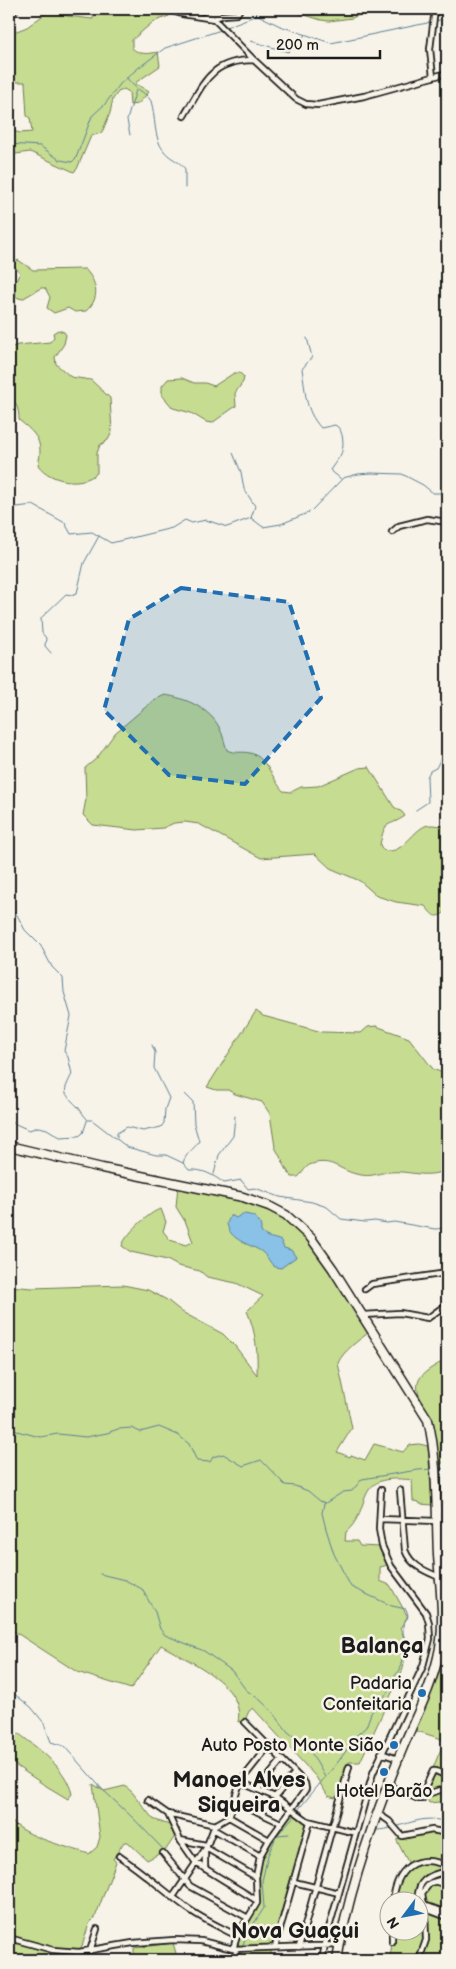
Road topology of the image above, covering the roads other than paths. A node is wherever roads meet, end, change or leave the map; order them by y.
1 (16, 9) edge
2 (166, 9) edge
3 (240, 9) edge
4 (434, 9) edge
5 (9, 15) edge
6 (221, 16) junction
7 (206, 17) junction
8 (214, 19) junction
9 (254, 60) junction
10 (447, 72) edge
11 (433, 77) junction
12 (184, 116) dead end
13 (447, 522) edge
14 (392, 532) dead end
15 (9, 1146) edge
16 (447, 1273) edge
17 (365, 1289) dead end
18 (447, 1304) edge
19 (363, 1315) junction
20 (381, 1490) dead end
21 (400, 1490) dead end
22 (447, 1506) edge
23 (437, 1517) junction
24 (380, 1519) junction
25 (403, 1520) junction
26 (439, 1577) junction
27 (246, 1722) dead end
28 (268, 1747) junction
29 (381, 1753) junction
30 (398, 1759) junction
31 (281, 1761) junction
32 (349, 1767) dead end
33 (294, 1774) junction
34 (447, 1776) edge
35 (240, 1782) junction
36 (388, 1785) junction
37 (447, 1788) edge
38 (258, 1789) junction
39 (427, 1794) junction
40 (274, 1797) junction
41 (148, 1800) dead end
42 (235, 1801) junction
43 (295, 1811) junction
44 (378, 1812) junction
45 (168, 1814) junction
46 (229, 1817) junction
47 (281, 1822) junction
48 (310, 1822) junction
49 (214, 1827) junction
50 (332, 1828) junction
51 (356, 1833) junction
52 (447, 1833) edge
53 (180, 1840) junction
54 (269, 1840) junction
55 (206, 1848) junction
56 (163, 1853) dead end
57 (119, 1856) dead end
58 (260, 1856) junction
59 (349, 1859) junction
60 (196, 1862) junction
61 (361, 1862) junction
62 (447, 1866) edge
63 (205, 1869) junction
64 (447, 1871) edge
65 (256, 1877) junction
66 (447, 1878) edge
67 (184, 1881) junction
68 (435, 1881) junction
69 (294, 1882) junction
70 (447, 1885) edge
71 (316, 1888) junction
72 (395, 1892) edge
73 (418, 1892) edge
74 (422, 1892) edge
75 (339, 1893) junction
76 (173, 1897) junction
77 (256, 1900) junction
78 (428, 1906) edge
79 (428, 1910) edge
80 (447, 1913) edge
81 (447, 1917) edge
82 (248, 1918) junction
83 (97, 1929) dead end
84 (238, 1936) junction
85 (9, 1938) edge
86 (425, 1942) edge
87 (339, 1945) junction
88 (325, 1946) junction
89 (299, 1947) junction
90 (275, 1948) junction
91 (238, 1949) junction
92 (90, 1951) junction
93 (447, 1956) edge
94 (236, 1960) edge
95 (322, 1960) edge
96 (337, 1960) edge
97 (419, 1960) edge
98 (443, 1960) edge

1 - 5 street
2 - 7 street
3 - 6 street
4 - 11 street
6 - 7 street
6 - 8 street
7 - 8 street
8 - 9 street
9 - 11 street
9 - 12 street
10 - 11 street
13 - 14 street
15 - 19 highway
16 - 17 street
18 - 19 street
19 - 23 highway
20 - 24 street
21 - 25 street
22 - 23 street
23 - 25 street
23 - 26 highway
24 - 25 street
24 - 29 street
25 - 26 street
26 - 30 highway
27 - 28 street
28 - 31 street
28 - 35 street
29 - 30 street
29 - 51 street
30 - 36 highway
31 - 33 street
31 - 38 street
32 - 50 street
33 - 40 street
33 - 43 street
34 - 39 street
35 - 38 street
35 - 42 street
36 - 39 street
36 - 44 highway
37 - 39 street
38 - 40 street
40 - 43 street
41 - 45 street
42 - 46 street
42 - 47 street
43 - 47 street
43 - 48 street
44 - 52 street
44 - 61 highway
45 - 49 street
45 - 53 street
46 - 49 street
46 - 54 street
47 - 54 street
48 - 50 street
48 - 69 street
49 - 55 street
49 - 58 street
50 - 51 street
50 - 71 street
51 - 59 street
53 - 55 street
53 - 60 street
54 - 58 street
55 - 60 street
55 - 63 street
55 - 65 street
56 - 67 street
57 - 76 street
58 - 65 street
59 - 61 street
59 - 75 street
60 - 63 street
60 - 67 street
61 - 87 highway
62 - 72 street
63 - 77 street
64 - 73 street
65 - 77 street
66 - 68 street
67 - 76 street
67 - 82 street
68 - 70 street
68 - 74 street
69 - 71 street
69 - 90 street
71 - 75 street
71 - 89 street
75 - 88 street
76 - 84 street
77 - 82 street
78 - 80 street
79 - 81 street
82 - 84 street
83 - 92 street
84 - 91 street
85 - 92 street
86 - 97 street
87 - 88 street
87 - 96 highway
88 - 89 street
88 - 95 street
89 - 90 street
90 - 91 street
91 - 92 street
91 - 94 street
93 - 98 street

